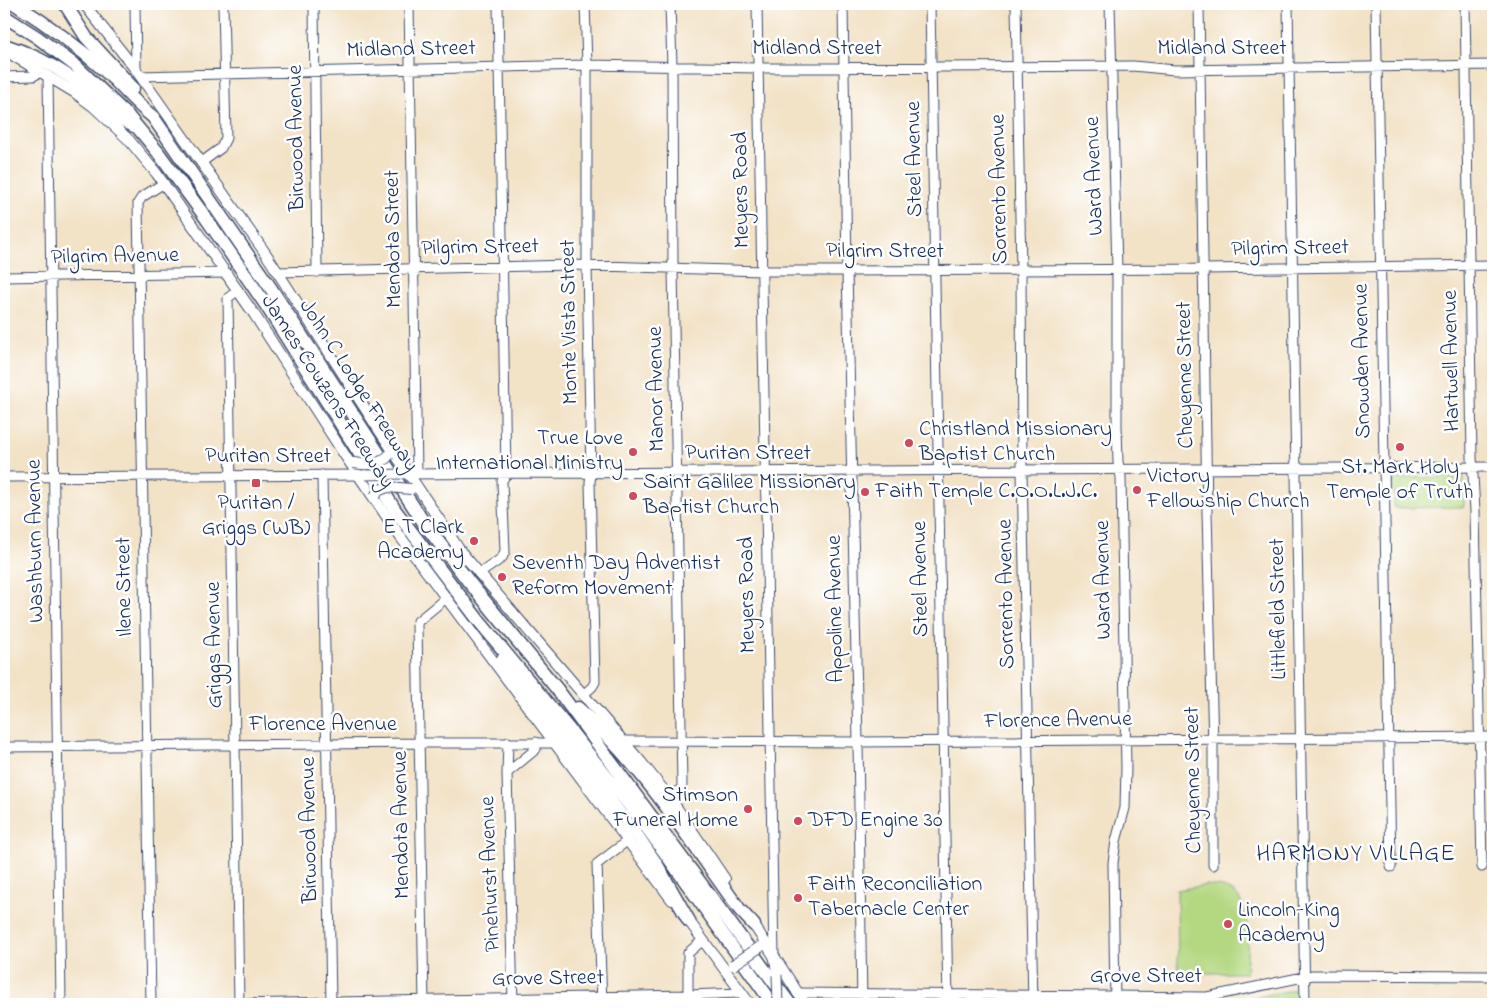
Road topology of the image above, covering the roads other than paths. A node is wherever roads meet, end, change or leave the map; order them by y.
1 (15, 4) edge
2 (65, 4) edge
3 (84, 4) edge
4 (135, 4) edge
5 (224, 4) edge
6 (314, 4) edge
7 (408, 4) edge
8 (498, 4) edge
9 (585, 4) edge
10 (670, 4) edge
11 (757, 4) edge
12 (844, 4) edge
13 (930, 4) edge
14 (1016, 4) edge
15 (1110, 4) edge
16 (1199, 4) edge
17 (1288, 4) edge
18 (1376, 4) edge
19 (1465, 4) edge
20 (4, 16) edge
21 (4, 45) edge
22 (4, 50) edge
23 (587, 65) junction
24 (1493, 65) edge
25 (499, 66) junction
26 (672, 66) junction
27 (1466, 66) junction
28 (1111, 67) junction
29 (1376, 67) junction
30 (410, 68) junction
31 (758, 68) junction
32 (845, 68) junction
33 (932, 68) junction
34 (1017, 68) junction
35 (1288, 68) junction
36 (1200, 69) junction
37 (314, 71) junction
38 (138, 73) junction
39 (225, 73) junction
40 (44, 74) junction
41 (4, 77) edge
42 (153, 117) junction
43 (139, 129) junction
44 (202, 162) junction
45 (164, 182) junction
46 (587, 265) junction
47 (1493, 265) edge
48 (1468, 266) junction
49 (502, 267) junction
50 (1380, 267) junction
51 (673, 268) junction
52 (1292, 268) junction
53 (413, 269) junction
54 (1203, 269) junction
55 (762, 270) junction
56 (936, 270) junction
57 (1021, 270) junction
58 (1117, 270) junction
59 (847, 271) junction
60 (278, 272) junction
61 (318, 272) junction
62 (227, 273) junction
63 (139, 275) junction
64 (4, 277) edge
65 (51, 278) junction
66 (238, 290) junction
67 (388, 444) junction
68 (350, 460) junction
69 (1493, 467) edge
70 (1295, 468) junction
71 (1384, 468) junction
72 (1473, 468) junction
73 (1206, 469) junction
74 (1022, 470) junction
75 (1120, 470) junction
76 (765, 472) junction
77 (852, 472) junction
78 (938, 472) junction
79 (677, 473) junction
80 (409, 474) junction
81 (506, 474) junction
82 (591, 474) junction
83 (322, 475) junction
84 (362, 475) junction
85 (231, 476) junction
86 (4, 477) edge
87 (54, 477) junction
88 (141, 477) junction
89 (375, 498) junction
90 (432, 509) junction
91 (479, 574) junction
92 (446, 598) junction
93 (479, 621) junction
94 (557, 689) junction
95 (583, 695) junction
96 (1479, 737) junction
97 (1493, 737) edge
98 (1300, 738) junction
99 (1389, 738) junction
100 (1126, 739) junction
101 (1212, 740) junction
102 (624, 741) junction
103 (942, 741) junction
104 (1028, 741) junction
105 (508, 742) junction
106 (536, 742) junction
107 (681, 742) junction
108 (770, 742) junction
109 (858, 742) junction
110 (327, 743) junction
111 (420, 743) junction
112 (554, 743) junction
113 (235, 744) junction
114 (58, 746) junction
115 (146, 746) junction
116 (4, 747) edge
117 (507, 773) junction
118 (670, 798) junction
119 (627, 841) junction
120 (1214, 865) dead end
121 (1390, 867) dead end
122 (1482, 867) dead end
123 (690, 921) junction
124 (754, 925) junction
125 (703, 940) junction
126 (763, 945) junction
127 (774, 957) junction
128 (729, 968) junction
129 (1304, 976) junction
130 (1493, 976) edge
131 (741, 992) junction
132 (797, 993) junction
133 (861, 994) junction
134 (947, 994) junction
135 (1032, 999) edge
136 (602, 1000) edge
137 (688, 1000) edge
138 (1115, 1000) edge
139 (1216, 1000) edge
140 (513, 1001) edge
141 (424, 1002) edge
142 (331, 1003) edge
143 (61, 1004) edge
144 (151, 1004) edge
145 (235, 1004) edge
146 (239, 1004) edge
147 (750, 1004) edge
148 (773, 1004) edge
149 (778, 1004) edge
150 (790, 1004) edge
151 (805, 1004) edge
152 (862, 1004) edge
153 (948, 1004) edge
154 (1304, 1004) edge

1 - 42 highway, John C Lodge Freeway
2 - 42 highway
3 - 38 main road, James Couzens Freeway
4 - 38 street
5 - 39 street
6 - 37 street, Birwood Avenue
7 - 30 street, Mendota Street
8 - 25 street
9 - 23 street, Monte Vista Street
10 - 26 street, Manor Avenue
11 - 31 street, Meyers Road
12 - 32 street, Appoline Avenue
13 - 33 street, Steel Avenue
14 - 34 street, Sorrento Avenue
15 - 28 street, Ward Avenue
16 - 36 street, Cheyenne Street
17 - 35 street, Littlefield Street
18 - 29 street, Snowden Avenue
19 - 27 street, Hartwell Avenue
20 - 43 highway, John C Lodge Freeway
21 - 43 highway
22 - 40 main road, James Couzens Freeway
23 - 25 street, Midland Street
23 - 26 street, Midland Street
23 - 46 street, Monte Vista Street
24 - 27 street, Midland Street
25 - 30 street, Midland Street
25 - 49 street
26 - 31 street, Midland Street
26 - 51 street, Manor Avenue
27 - 29 street, Midland Street
27 - 48 street, Hartwell Avenue
28 - 34 street, Midland Street
28 - 36 street, Midland Street
28 - 58 street, Ward Avenue
29 - 35 street, Midland Street
29 - 50 street, Snowden Avenue
30 - 37 street, Midland Street
30 - 53 street, Mendota Street
31 - 32 street, Midland Street
31 - 55 street, Meyers Road
32 - 33 street, Midland Street
32 - 59 street, Appoline Avenue
33 - 34 street, Midland Street
33 - 56 street, Steel Avenue
34 - 57 street, Sorrento Avenue
35 - 36 street, Midland Street
35 - 52 street, Littlefield Street
36 - 54 street, Cheyenne Street
37 - 39 street, Midland Street
37 - 61 street, Birwood Avenue
38 - 39 street, Midland Street
38 - 44 main road, James Couzens Freeway
39 - 44 street
40 - 41 street
40 - 45 main road, James Couzens Freeway
40 - 65 street, Washburn Avenue
42 - 94 highway, John C Lodge Freeway
43 - 93 highway, John C Lodge Freeway
44 - 60 main road, James Couzens Freeway
45 - 62 main road, James Couzens Freeway
45 - 63 street, Ilene Street
46 - 49 street, Pilgrim Street
46 - 51 street, Pilgrim Street
46 - 82 street, Monte Vista Street
47 - 48 street, Pilgrim Street
48 - 50 street, Pilgrim Street
48 - 72 street, Hartwell Avenue
49 - 53 street, Pilgrim Street
49 - 81 street
50 - 52 street, Pilgrim Street
50 - 71 street, Snowden Avenue
51 - 55 street, Pilgrim Street
51 - 79 street, Manor Avenue
52 - 54 street, Pilgrim Street
52 - 70 street, Littlefield Street
53 - 61 street, Pilgrim Street
53 - 80 street, Mendota Street
54 - 58 street, Pilgrim Street
54 - 73 street, Cheyenne Street
55 - 59 street, Pilgrim Street
55 - 76 street, Meyers Road
56 - 57 street, Pilgrim Street
56 - 59 street, Pilgrim Street
56 - 78 street, Steel Avenue
57 - 58 street, Pilgrim Street
57 - 74 street, Sorrento Avenue
58 - 75 street, Ward Avenue
59 - 77 street, Appoline Avenue
60 - 61 street, Pilgrim Street
60 - 67 main road, James Couzens Freeway
62 - 63 street, Pilgrim Avenue
62 - 66 main road, James Couzens Freeway
63 - 65 street, Pilgrim Avenue
63 - 88 street, Ilene Street
64 - 65 street, Pilgrim Avenue
65 - 87 street, Washburn Avenue
66 - 68 main road, James Couzens Freeway
66 - 85 street, Griggs Avenue
67 - 68 main road, bridge
67 - 80 main road, James Couzens Freeway
68 - 84 main road, James Couzens Freeway
69 - 72 street, Puritan Street
70 - 71 street, Puritan Street
70 - 73 street, Puritan Street
70 - 98 street, Littlefield Street
71 - 72 street, Puritan Street
71 - 99 street, Snowden Avenue
72 - 96 street, Hartwell Avenue
73 - 75 street, Puritan Street
73 - 101 street, Cheyenne Street
74 - 75 street, Puritan Street
74 - 78 street, Puritan Street
74 - 104 street, Sorrento Avenue
75 - 100 street, Ward Avenue
76 - 77 street, Puritan Street
76 - 79 street, Puritan Street
76 - 108 street, Meyers Road
77 - 78 street, Puritan Street
77 - 109 street, Appoline Avenue
78 - 103 street, Steel Avenue
79 - 82 street, Puritan Street
79 - 107 street, Manor Avenue
80 - 81 street, Puritan Street
80 - 84 street, Puritan Street, bridge
80 - 90 main road, James Couzens Freeway
81 - 82 street, Puritan Street
81 - 91 street
82 - 95 street, Monte Vista Street
83 - 84 street, Puritan Street
83 - 85 street, Puritan Street
83 - 110 street, Birwood Avenue
84 - 89 main road, James Couzens Freeway
85 - 88 street, Puritan Street
85 - 113 street, Griggs Avenue
86 - 87 street, Puritan Street
87 - 88 street, Puritan Street
87 - 114 street, Washburn Avenue
88 - 115 street, Ilene Street
89 - 90 main road, bridge
89 - 92 main road, James Couzens Freeway
90 - 91 main road, James Couzens Freeway
91 - 95 main road, James Couzens Freeway
92 - 111 street, Mendota Avenue
92 - 112 main road, James Couzens Freeway
93 - 123 highway
93 - 148 highway, John C Lodge Freeway
94 - 124 highway
94 - 150 highway, John C Lodge Freeway
95 - 102 main road, James Couzens Freeway
96 - 97 street, Florence Avenue
96 - 99 street, Florence Avenue
96 - 122 street, Hartwell Avenue
98 - 99 street, Florence Avenue
98 - 101 street, Florence Avenue
98 - 129 street, Littlefield Street
99 - 121 street, Snowden Avenue
100 - 101 street, Florence Avenue
100 - 104 street, Florence Avenue
100 - 138 street, Ward Avenue
101 - 120 street, Cheyenne Street
102 - 107 street, Florence Avenue
102 - 118 main road, James Couzens Freeway
103 - 104 street, Florence Avenue
103 - 109 street, Florence Avenue
103 - 134 street, Steel Avenue
104 - 135 street, Sorrento Avenue
105 - 106 street, Florence Avenue
105 - 111 street, Florence Avenue
105 - 117 street, Pinehurst Avenue
106 - 112 street, Florence Avenue
106 - 117 street, Pinehurst Avenue
107 - 108 street, Florence Avenue
107 - 118 street, Manor Avenue
108 - 109 street, Florence Avenue
108 - 127 street, Meyers Road
109 - 133 street, Appoline Avenue
110 - 111 street, Florence Avenue
110 - 113 street, Florence Avenue
110 - 142 street, Birwood Avenue
111 - 141 street, Mendota Avenue
112 - 119 main road, James Couzens Freeway
113 - 115 street, Florence Avenue
113 - 146 street, Griggs Avenue
114 - 115 street, Florence Avenue
114 - 116 street, Florence Avenue
114 - 143 street, Washburn Avenue
115 - 144 street, Ilene Street
117 - 140 street, Pinehurst Avenue
118 - 124 main road, James Couzens Freeway
119 - 123 main road, James Couzens Freeway
119 - 136 street
123 - 125 main road, James Couzens Freeway
124 - 126 main road, James Couzens Freeway
125 - 128 main road, James Couzens Freeway
125 - 137 street
126 - 127 main road, James Couzens Freeway
126 - 128 main road, bridge
127 - 132 main road
127 - 149 street, Meyers Road, bridge
128 - 131 main road, James Couzens Freeway
129 - 130 street, Grove Street
129 - 139 street, Grove Street
129 - 154 street, Littlefield Street
131 - 137 street, Grove Street
131 - 147 main road, James Couzens Freeway
132 - 133 street, Grove Street
132 - 151 main road
133 - 134 street, Grove Street
133 - 152 street, Appoline Avenue
134 - 135 street, Grove Street
134 - 153 street, Steel Avenue
135 - 138 street, Grove Street
136 - 137 street, Grove Street
136 - 140 street, Grove Street
138 - 139 street, Grove Street
140 - 141 street, Grove Street
141 - 142 street, Grove Street
142 - 146 street, Grove Street
145 - 146 street, Grove Street

